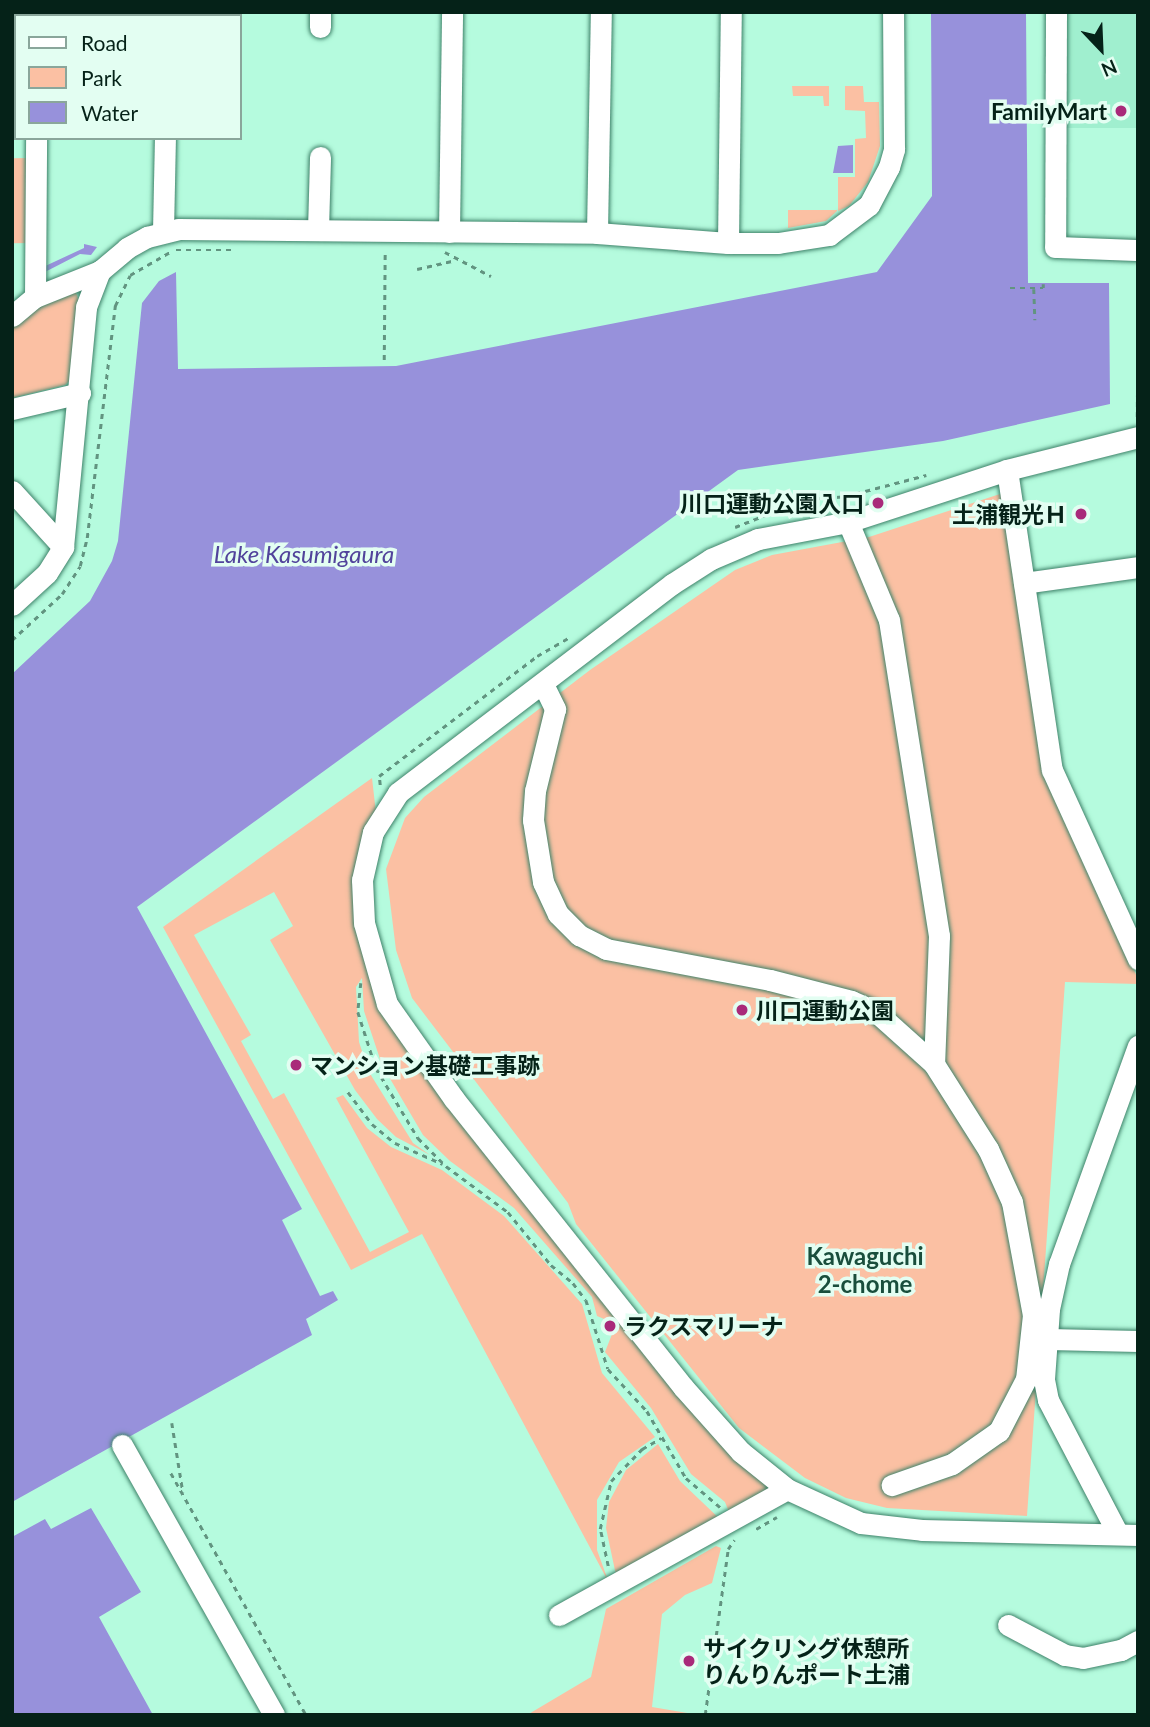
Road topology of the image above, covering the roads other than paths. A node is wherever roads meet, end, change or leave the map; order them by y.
1 (452, 12) edge
2 (601, 12) edge
3 (731, 12) edge
4 (893, 12) edge
5 (1056, 12) edge
6 (36, 140) edge
7 (165, 140) edge
8 (320, 157) dead end
9 (318, 230) junction
10 (163, 231) junction
11 (597, 233) junction
12 (446, 241) junction
13 (727, 243) junction
14 (1138, 250) edge
15 (100, 271) junction
16 (35, 297) junction
17 (12, 316) edge
18 (80, 393) junction
19 (12, 409) edge
20 (1138, 437) edge
21 (1007, 470) junction
22 (12, 491) edge
23 (848, 522) junction
24 (63, 547) junction
25 (1138, 567) edge
26 (1024, 583) junction
27 (12, 605) edge
28 (543, 684) junction
29 (1138, 959) edge
30 (1138, 1046) edge
31 (934, 1064) junction
32 (1048, 1339) junction
33 (1138, 1341) edge
34 (122, 1445) dead end
35 (892, 1485) dead end
36 (792, 1492) junction
37 (1128, 1534) edge
38 (559, 1615) dead end
39 (1008, 1625) dead end
40 (1138, 1641) edge
41 (274, 1715) edge

1 - 12 street
2 - 11 street
3 - 13 street
4 - 13 street
5 - 14 street
6 - 16 street
7 - 10 street
8 - 9 street
9 - 10 street
9 - 12 street
10 - 15 street
11 - 12 street
11 - 13 street
15 - 16 street
15 - 18 street
16 - 17 street
18 - 19 street
18 - 24 street
20 - 21 street
21 - 23 street
21 - 26 street
22 - 24 street
23 - 28 street
23 - 31 street
24 - 27 street
25 - 26 street
26 - 29 street
28 - 31 street
28 - 36 street
30 - 32 street
31 - 35 street
32 - 33 street
32 - 37 street
34 - 41 street
36 - 37 street
36 - 38 street
39 - 40 street

